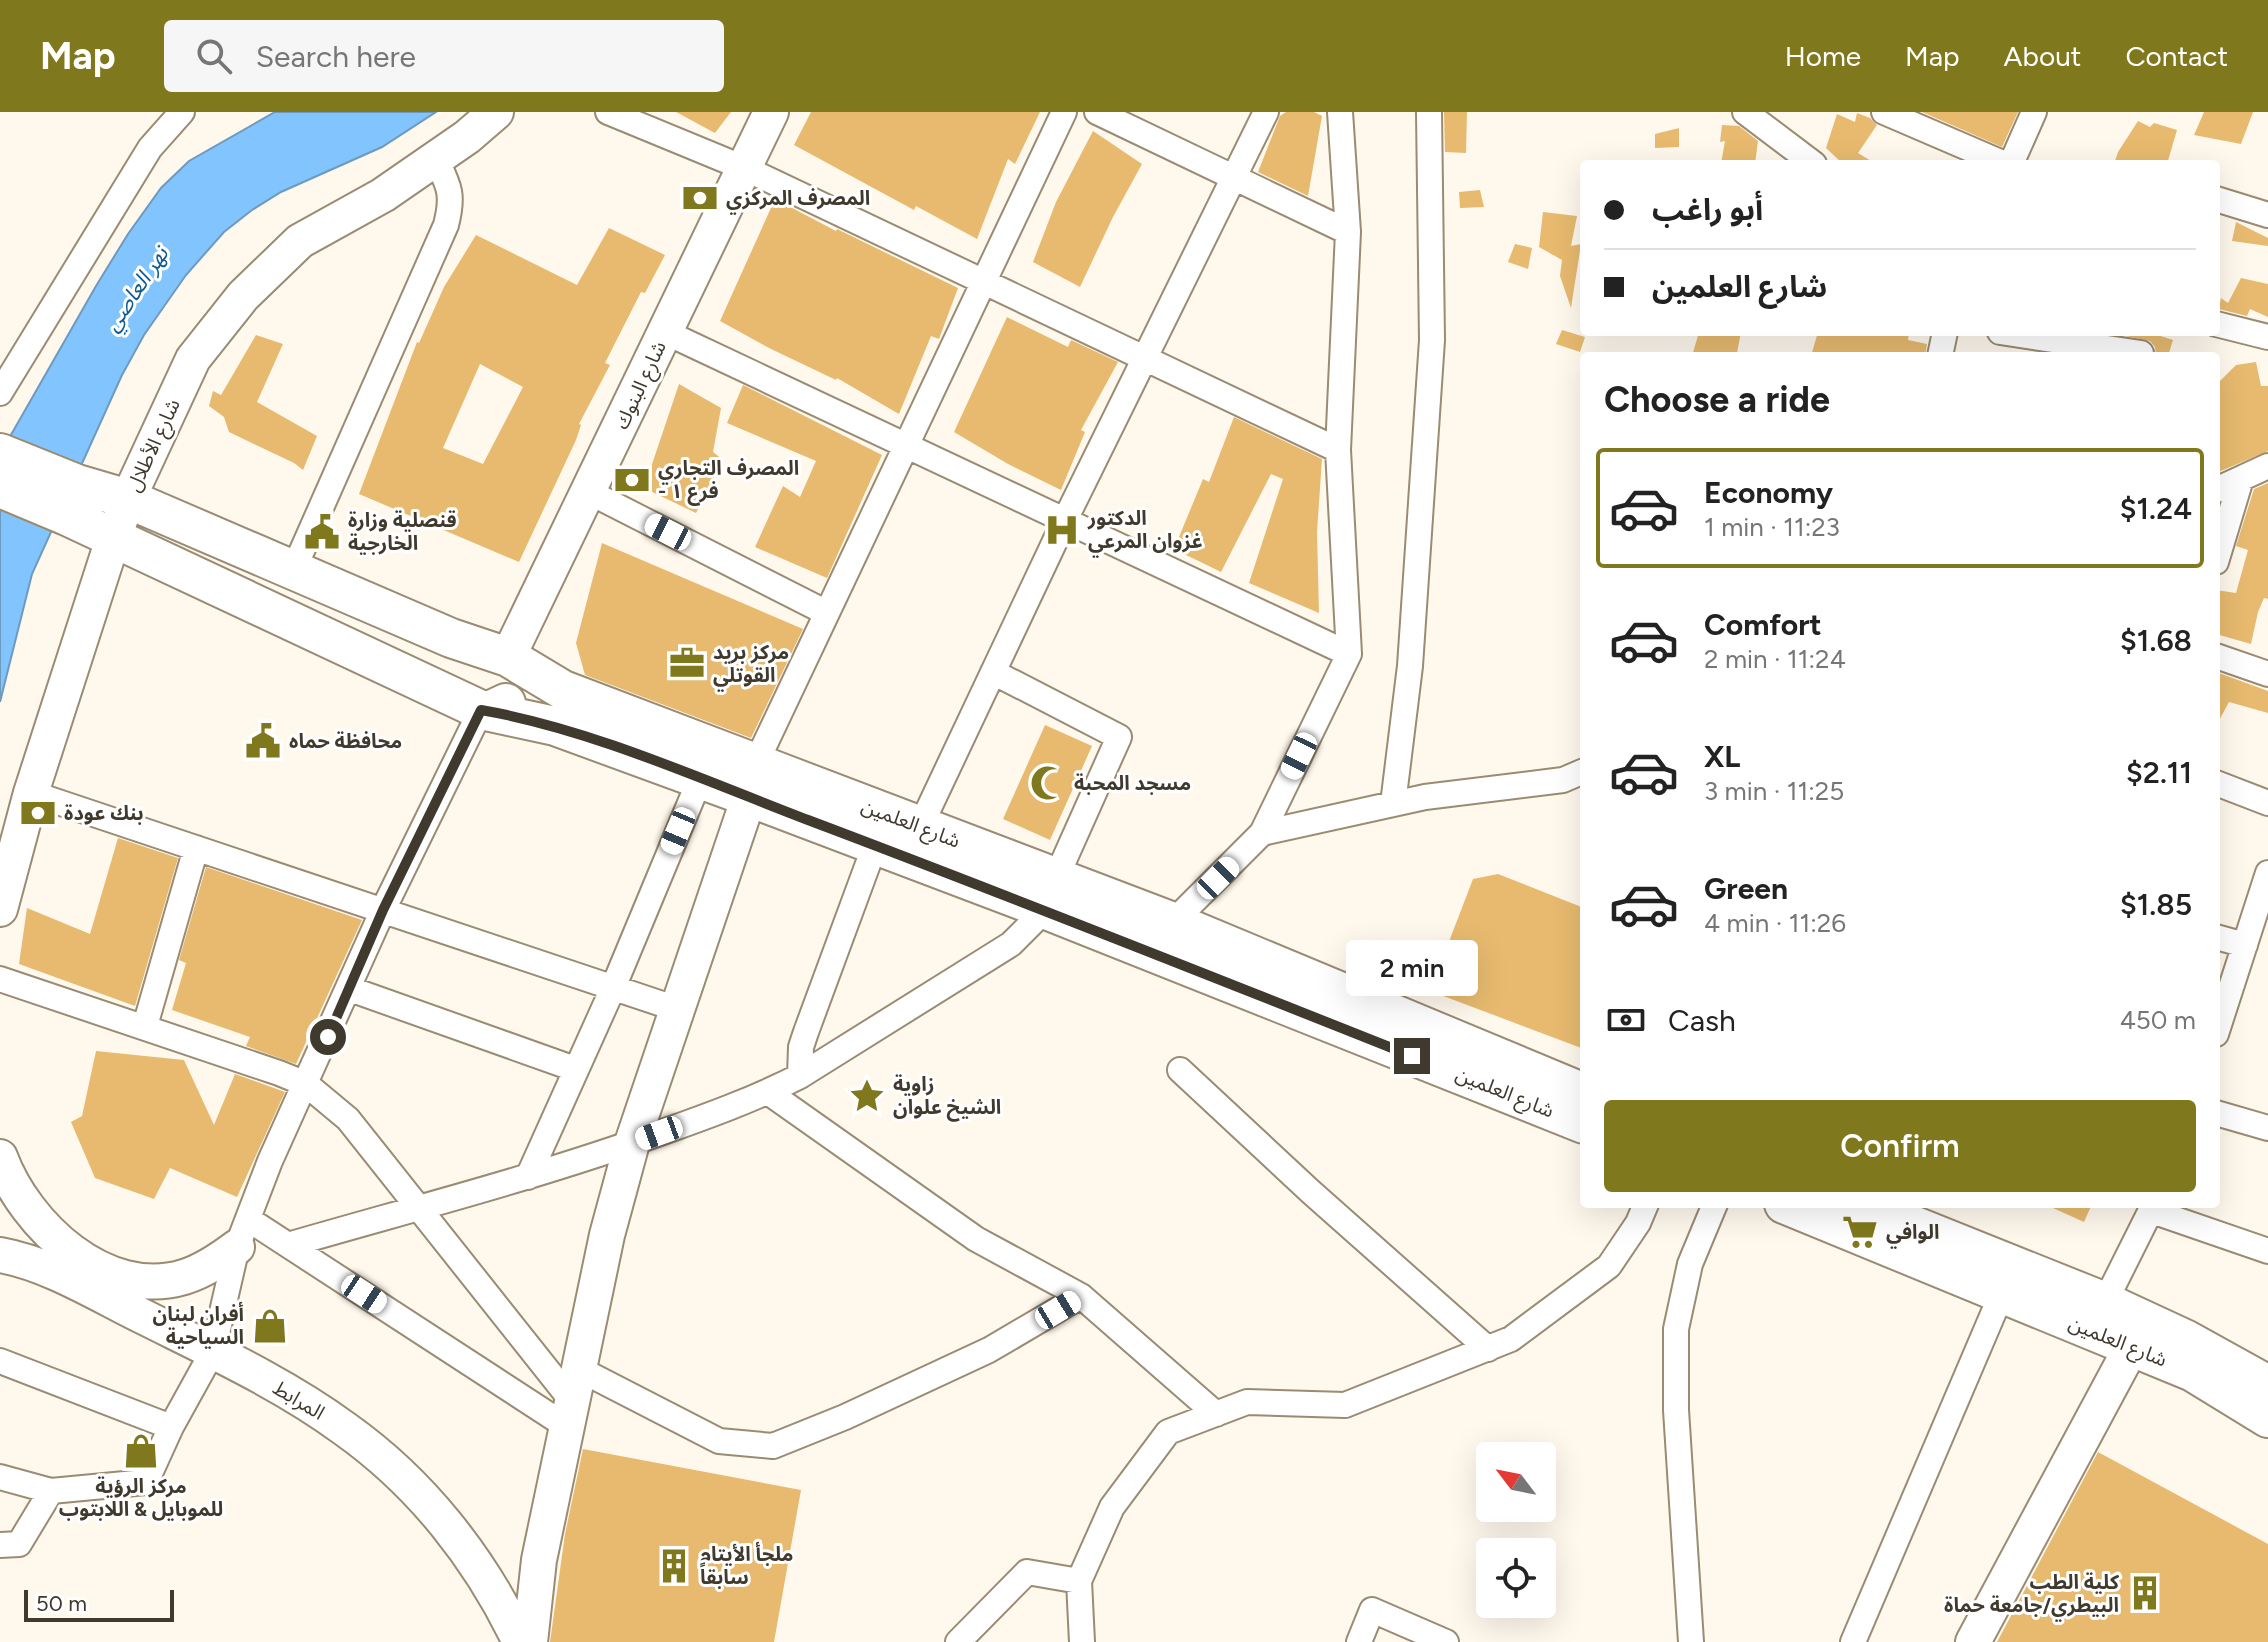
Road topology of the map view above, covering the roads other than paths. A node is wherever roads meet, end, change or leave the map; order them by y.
1 (496, 112) edge
2 (608, 112) edge
3 (771, 112) edge
4 (1064, 112) edge
5 (1097, 112) edge
6 (1266, 112) edge
7 (1340, 112) edge
8 (1429, 112) edge
9 (1745, 112) edge
10 (1884, 112) edge
11 (2034, 112) edge
12 (183, 113) edge
13 (436, 159) junction
14 (1809, 160) edge
15 (1998, 160) edge
16 (2010, 160) edge
17 (744, 168) junction
18 (1234, 179) junction
19 (2220, 200) edge
20 (2268, 215) edge
21 (1348, 232) junction
22 (984, 281) junction
23 (2220, 325) edge
24 (665, 332) junction
25 (2038, 336) edge
26 (2268, 337) edge
27 (2143, 347) edge
28 (1145, 357) junction
29 (0, 393) edge
30 (906, 446) junction
31 (1338, 450) junction
32 (0, 453) edge
33 (2268, 466) edge
34 (2241, 479) junction
35 (0, 488) edge
36 (2220, 488) edge
37 (589, 492) junction
38 (128, 499) junction
39 (72, 500) junction
40 (1064, 522) junction
41 (113, 539) junction
42 (2220, 549) edge
43 (293, 571) junction
44 (827, 613) junction
45 (1349, 654) junction
46 (508, 657) junction
47 (2220, 657) edge
48 (993, 672) junction
49 (2268, 674) edge
50 (481, 710) junction
51 (1580, 773) edge
52 (700, 779) junction
53 (753, 780) junction
54 (2220, 785) edge
55 (31, 793) junction
56 (2268, 803) edge
57 (1393, 804) junction
58 (920, 827) junction
59 (1262, 833) junction
60 (875, 845) junction
61 (196, 848) junction
62 (2268, 873) edge
63 (1047, 893) junction
64 (0, 909) edge
65 (383, 910) junction
66 (1173, 922) junction
67 (2220, 938) edge
68 (2245, 945) junction
69 (0, 979) edge
70 (613, 988) junction
71 (350, 989) junction
72 (677, 1009) junction
73 (2220, 1022) edge
74 (145, 1026) junction
75 (575, 1069) junction
76 (1180, 1070) dead end
77 (800, 1076) junction
78 (306, 1084) junction
79 (1580, 1091) edge
80 (768, 1092) junction
81 (2220, 1114) edge
82 (1580, 1122) edge
83 (2268, 1128) edge
84 (632, 1143) junction
85 (0, 1157) edge
86 (528, 1177) junction
87 (419, 1207) junction
88 (1644, 1208) edge
89 (1713, 1208) edge
90 (1794, 1208) edge
91 (1870, 1208) edge
92 (2152, 1208) edge
93 (2156, 1208) edge
94 (243, 1233) junction
95 (288, 1245) junction
96 (2268, 1251) edge
97 (0, 1255) edge
98 (2002, 1293) junction
99 (1081, 1296) junction
100 (2105, 1302) junction
101 (2132, 1346) junction
102 (1488, 1349) junction
103 (213, 1351) junction
104 (0, 1361) edge
105 (2268, 1385) edge
106 (572, 1399) junction
107 (1216, 1414) junction
108 (2268, 1418) edge
109 (171, 1427) junction
110 (0, 1477) edge
111 (51, 1491) junction
112 (0, 1545) edge
113 (1079, 1581) junction
114 (520, 1642) edge
115 (530, 1642) edge
116 (958, 1642) edge
117 (1082, 1642) edge
118 (1359, 1642) edge
119 (1446, 1642) edge
120 (1691, 1642) edge
121 (1853, 1642) edge
122 (1973, 1642) edge

1 - 13 main road, شارع الأطلال
2 - 17 street
3 - 17 main road, شارع البنوك
4 - 22 street
5 - 18 street
6 - 18 street
7 - 21 street
8 - 57 street
9 - 14 street
10 - 15 street
11 - 16 street
12 - 29 street
13 - 38 main road, شارع الأطلال
13 - 43 street
17 - 22 street
17 - 24 main road, شارع البنوك
18 - 21 street
18 - 28 street
19 - 20 street
21 - 31 street
22 - 28 street
22 - 30 street
23 - 26 street
24 - 30 street
24 - 37 main road, شارع البنوك
25 - 27 street
28 - 31 street
28 - 40 street
30 - 40 street
30 - 44 street
31 - 45 street
32 - 39 main road
33 - 34 street
34 - 36 street
34 - 42 street
35 - 39 main road
37 - 44 street
37 - 46 main road, شارع البنوك
38 - 39 main road, شارع العلمين
38 - 41 main road, شارع الأطلال
38 - 43 main road, شارع العلمين
39 - 41 main road, شارع العلمين
40 - 45 street
40 - 48 street
41 - 50 main road, شارع العلمين
41 - 55 main road, شارع الأطلال
43 - 46 main road, شارع العلمين
44 - 53 street
45 - 59 street
46 - 50 main road
46 - 53 main road, شارع العلمين
47 - 49 street
48 - 58 street
48 - 63 street
50 - 52 main road, شارع العلمين
50 - 65 street
51 - 57 street
52 - 53 main road, شارع العلمين
52 - 70 street
53 - 58 main road, شارع العلمين
53 - 60 main road, شارع العلمين
53 - 72 main road
54 - 56 street
55 - 61 street
55 - 64 main road, شارع الأطلال
57 - 59 street
58 - 63 main road, شارع العلمين
59 - 66 street
60 - 63 main road, شارع العلمين
60 - 77 street
61 - 65 street
61 - 74 street
62 - 68 street
63 - 66 main road, شارع العلمين
63 - 77 street
63 - 82 main road, شارع العلمين
65 - 70 street
65 - 71 street
66 - 79 main road, شارع العلمين
67 - 68 street
68 - 73 street
69 - 74 street
70 - 72 street
70 - 75 street
71 - 75 street
71 - 78 street
72 - 84 main road
74 - 78 street
75 - 86 street
76 - 102 street
77 - 80 street
78 - 87 street
78 - 94 street
80 - 84 street
80 - 99 street
81 - 83 street
84 - 86 street
84 - 106 main road
85 - 94 main road
86 - 87 street
87 - 95 street
87 - 106 street
88 - 102 street
89 - 120 street
90 - 98 main road, شارع العلمين
91 - 100 main road, شارع العلمين
92 - 100 street
93 - 96 street
94 - 95 street
94 - 103 street
95 - 106 street
97 - 103 main road, المرابط
98 - 101 main road, شارع العلمين
98 - 121 street
99 - 106 street
99 - 107 street
100 - 105 main road, شارع العلمين
101 - 108 main road, شارع العلمين
101 - 122 main road
102 - 107 street
103 - 109 street
103 - 114 main road, المرابط
104 - 109 street
106 - 115 main road
107 - 113 street
109 - 111 street
110 - 111 street
111 - 112 street
113 - 116 street
113 - 117 street
118 - 119 street

